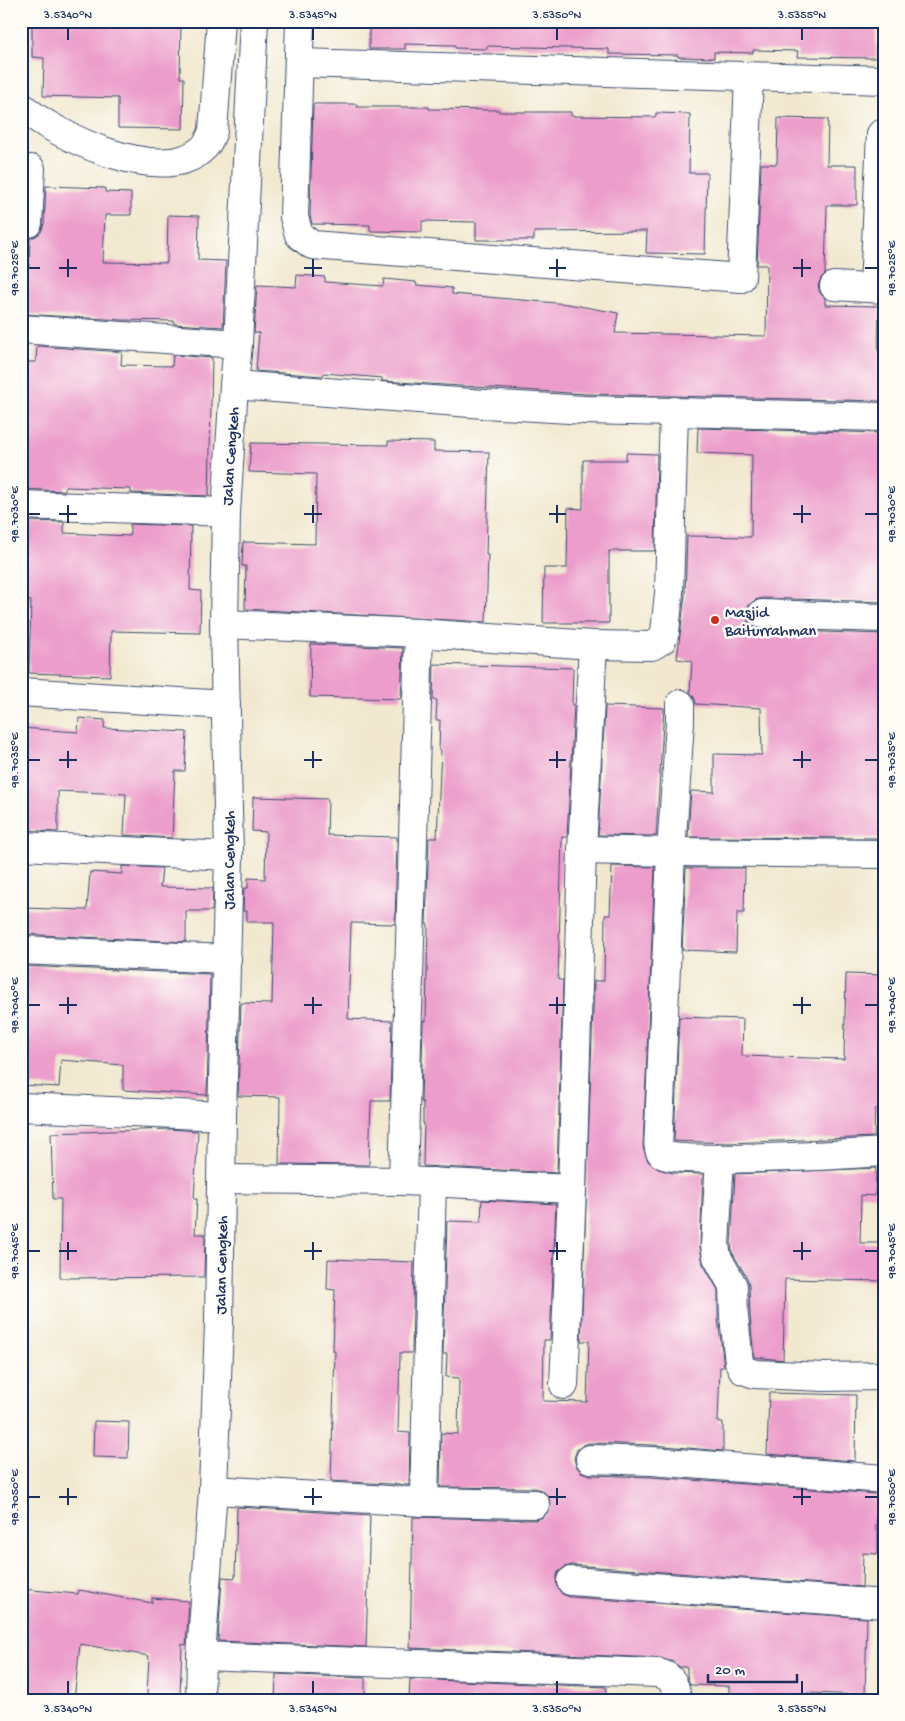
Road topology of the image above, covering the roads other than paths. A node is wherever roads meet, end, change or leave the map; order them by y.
1 (221, 21) edge
2 (254, 21) edge
3 (300, 21) edge
4 (299, 63) junction
5 (749, 77) junction
6 (884, 80) edge
7 (21, 106) edge
8 (881, 134) dead end
9 (31, 169) dead end
10 (21, 223) edge
11 (834, 286) dead end
12 (879, 289) edge
13 (21, 329) edge
14 (238, 344) junction
15 (234, 385) junction
16 (674, 411) junction
17 (884, 417) edge
18 (21, 505) edge
19 (226, 512) junction
20 (762, 614) dead end
21 (884, 618) edge
22 (224, 624) junction
23 (419, 633) junction
24 (592, 645) junction
25 (21, 692) edge
26 (226, 704) junction
27 (680, 704) dead end
28 (21, 846) edge
29 (582, 850) junction
30 (671, 852) junction
31 (884, 854) edge
32 (229, 856) junction
33 (21, 950) edge
34 (227, 959) junction
35 (21, 1107) edge
36 (222, 1116) junction
37 (884, 1152) edge
38 (720, 1159) junction
39 (222, 1179) junction
40 (403, 1181) junction
41 (432, 1182) junction
42 (572, 1189) junction
43 (884, 1376) edge
44 (564, 1385) dead end
45 (590, 1459) dead end
46 (884, 1479) edge
47 (214, 1490) junction
48 (424, 1502) junction
49 (535, 1504) dead end
50 (571, 1581) dead end
51 (884, 1604) edge
52 (201, 1656) junction
53 (200, 1700) edge
54 (677, 1700) edge

1 - 7 street
2 - 14 street, Jalan Cengkeh
3 - 4 street
4 - 5 street
4 - 5 street
5 - 6 street
8 - 12 street
9 - 10 street
11 - 12 street
13 - 14 street
14 - 15 street, Jalan Cengkeh
15 - 16 street
15 - 19 street, Jalan Cengkeh
16 - 17 street
16 - 24 street
18 - 19 street
19 - 22 street, Jalan Cengkeh
20 - 21 street
22 - 23 street
22 - 26 street, Jalan Cengkeh
23 - 24 street
23 - 40 street
24 - 29 street
25 - 26 street
26 - 32 street, Jalan Cengkeh
27 - 30 street
28 - 32 street
29 - 30 street
29 - 42 street
30 - 31 street
30 - 38 street
32 - 34 street, Jalan Cengkeh
33 - 34 street
34 - 36 street, Jalan Cengkeh
35 - 36 street
36 - 39 street, Jalan Cengkeh
37 - 38 street
38 - 43 street
39 - 40 street
39 - 47 street, Jalan Cengkeh
40 - 41 street
41 - 42 street
41 - 48 street
42 - 44 street
45 - 46 street
47 - 48 street
47 - 52 street, Jalan Cengkeh
48 - 49 street
50 - 51 street
52 - 53 street, Jalan Cengkeh
52 - 54 street

